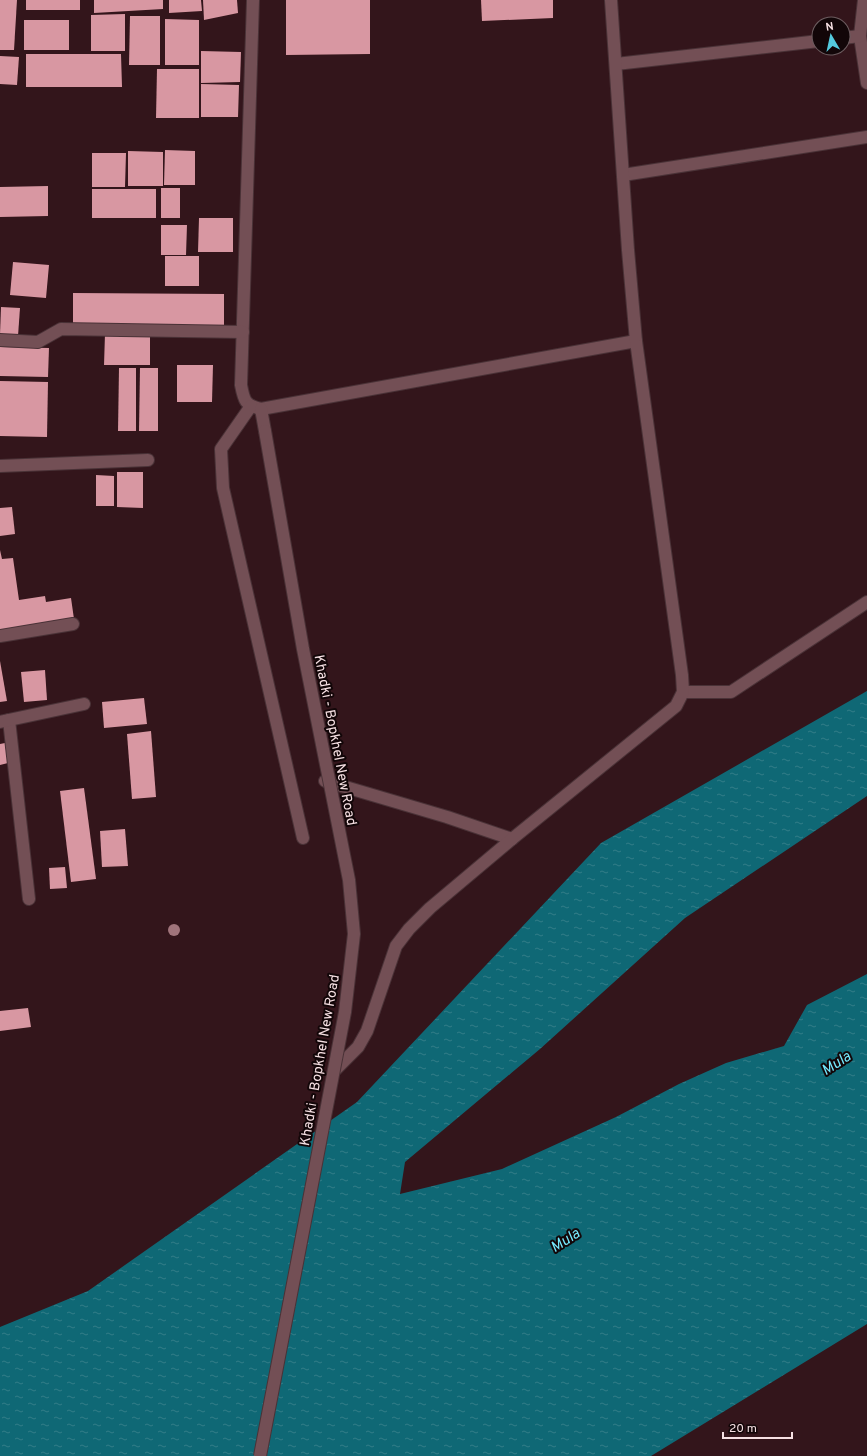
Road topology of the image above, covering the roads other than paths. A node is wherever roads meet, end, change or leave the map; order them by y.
1 (253, 0) edge
2 (611, 0) edge
3 (864, 0) edge
4 (860, 36) junction
5 (851, 37) edge
6 (811, 42) edge
7 (616, 64) junction
8 (867, 83) edge
9 (867, 137) edge
10 (623, 174) junction
11 (243, 332) junction
12 (0, 340) edge
13 (636, 341) junction
14 (256, 407) junction
15 (148, 460) dead end
16 (0, 466) edge
17 (867, 602) edge
18 (73, 624) dead end
19 (0, 636) edge
20 (682, 692) junction
21 (84, 704) dead end
22 (4, 721) edge
23 (326, 780) dead end
24 (303, 838) dead end
25 (512, 839) junction
26 (29, 899) dead end
27 (334, 1071) dead end
28 (260, 1456) edge

1 - 11 street, Khadki - Bopkhel New Road
2 - 7 street
3 - 4 street
4 - 5 street
4 - 8 street
6 - 7 street
7 - 10 street
9 - 10 street
10 - 13 street
11 - 12 street
11 - 14 street, Khadki - Bopkhel New Road
13 - 14 street
13 - 20 street
14 - 24 street
14 - 28 street, Khadki - Bopkhel New Road, bridge
15 - 16 street
17 - 20 street
18 - 19 street
20 - 25 street
21 - 22 street
22 - 26 street
23 - 25 street
25 - 27 street

